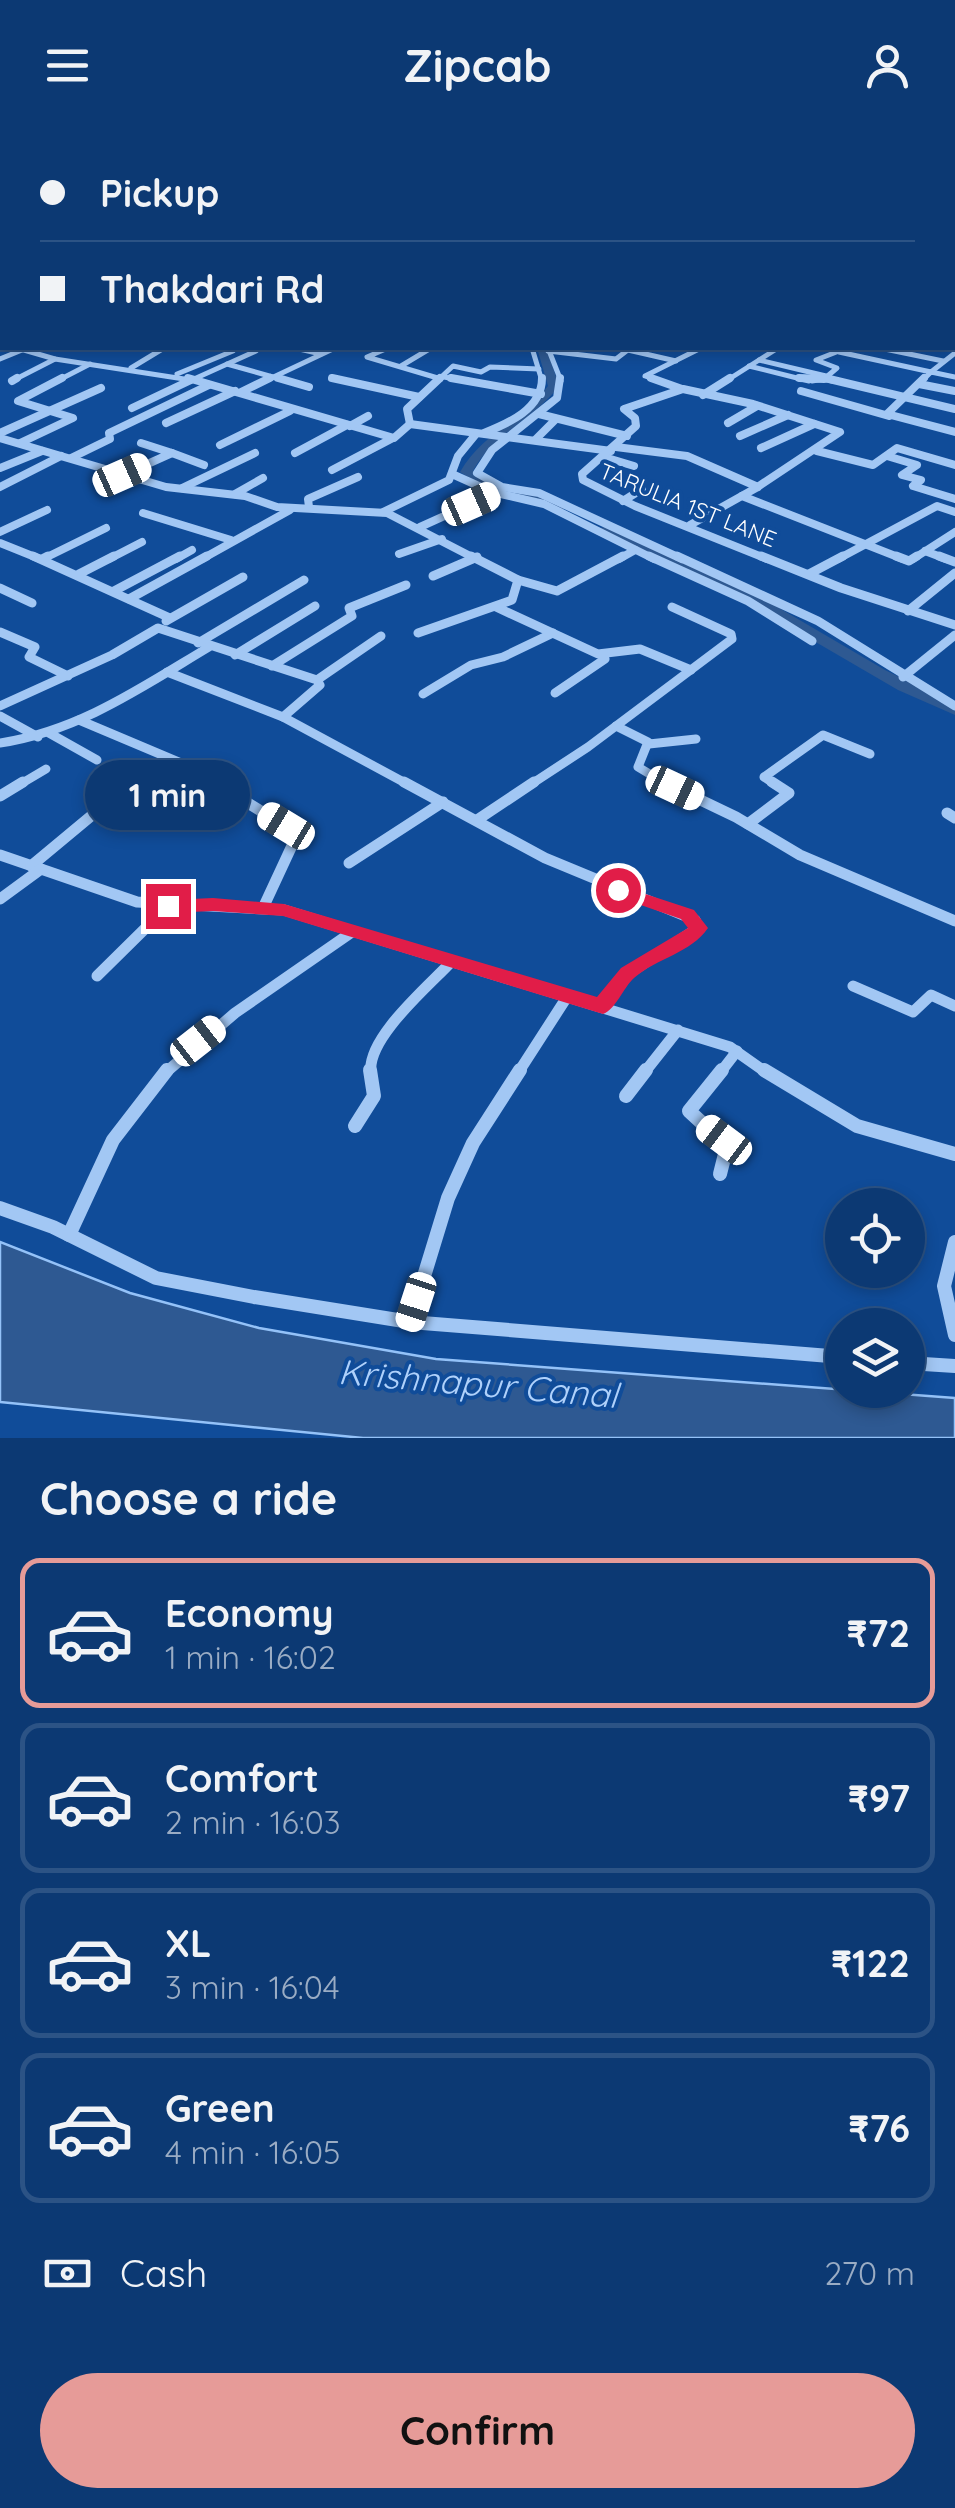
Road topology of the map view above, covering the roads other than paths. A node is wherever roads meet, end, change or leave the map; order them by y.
1 (116, 130) edge
2 (133, 130) edge
3 (27, 350) edge
4 (161, 350) edge
5 (231, 350) edge
6 (303, 350) edge
7 (330, 350) edge
8 (382, 350) edge
9 (428, 350) edge
10 (533, 350) edge
11 (628, 350) edge
12 (633, 350) edge
13 (693, 350) edge
14 (775, 350) edge
15 (840, 350) edge
16 (846, 350) edge
17 (889, 350) edge
18 (256, 351) dead end
19 (955, 351) edge
20 (548, 352) edge
21 (320, 354) junction
22 (56, 359) junction
23 (758, 360) junction
24 (676, 361) junction
25 (943, 362) junction
26 (90, 364) junction
27 (227, 364) junction
28 (614, 364) dead end
29 (402, 366) junction
30 (748, 366) junction
31 (502, 367) junction
32 (516, 368) junction
33 (130, 369) junction
34 (539, 369) junction
35 (931, 372) junction
36 (176, 375) junction
37 (274, 376) junction
38 (955, 377) edge
39 (331, 378) dead end
40 (443, 378) junction
41 (825, 378) junction
42 (193, 379) junction
43 (12, 381) dead end
44 (210, 384) junction
45 (919, 384) junction
46 (312, 385) dead end
47 (490, 385) junction
48 (502, 387) junction
49 (101, 388) dead end
50 (682, 390) junction
51 (801, 391) dead end
52 (955, 391) edge
53 (238, 392) junction
54 (541, 394) junction
55 (702, 395) junction
56 (419, 397) junction
57 (905, 398) junction
58 (758, 406) junction
59 (132, 408) dead end
60 (955, 408) edge
61 (291, 410) junction
62 (53, 412) junction
63 (539, 414) junction
64 (788, 415) junction
65 (368, 416) dead end
66 (889, 416) junction
67 (556, 419) junction
68 (166, 423) dead end
69 (728, 423) dead end
70 (410, 424) junction
71 (814, 424) junction
72 (348, 426) junction
73 (955, 432) edge
74 (480, 434) junction
75 (0, 435) edge
76 (504, 436) junction
77 (627, 436) junction
78 (740, 436) dead end
79 (394, 438) junction
80 (535, 440) junction
81 (141, 443) dead end
82 (20, 444) junction
83 (220, 445) dead end
84 (761, 448) dead end
85 (817, 450) junction
86 (43, 451) junction
87 (611, 452) junction
88 (254, 453) dead end
89 (295, 453) dead end
90 (172, 454) junction
91 (887, 456) junction
92 (66, 457) junction
93 (204, 465) dead end
94 (955, 465) edge
95 (634, 466) dead end
96 (0, 468) edge
97 (332, 470) dead end
98 (452, 474) junction
99 (122, 475) junction
100 (358, 476) dead end
101 (264, 478) dead end
102 (758, 486) junction
103 (0, 487) edge
104 (182, 488) junction
105 (642, 489) dead end
106 (496, 493) junction
107 (234, 494) junction
108 (742, 496) junction
109 (955, 499) edge
110 (623, 501) junction
111 (296, 508) junction
112 (309, 508) junction
113 (46, 510) dead end
114 (954, 511) edge
115 (143, 513) dead end
116 (382, 513) junction
117 (690, 525) junction
118 (420, 527) junction
119 (106, 528) dead end
120 (0, 532) edge
121 (955, 532) edge
122 (231, 540) junction
123 (442, 540) junction
124 (142, 542) dead end
125 (0, 543) edge
126 (867, 545) junction
127 (192, 550) dead end
128 (635, 550) junction
129 (926, 551) junction
130 (399, 554) dead end
131 (477, 557) junction
132 (42, 559) junction
133 (955, 562) edge
134 (955, 573) edge
135 (80, 574) junction
136 (809, 574) junction
137 (433, 576) dead end
138 (242, 577) dead end
139 (304, 580) dead end
140 (518, 580) junction
141 (406, 585) dead end
142 (0, 588) edge
143 (114, 591) junction
144 (129, 598) junction
145 (32, 603) dead end
146 (315, 606) dead end
147 (672, 606) dead end
148 (496, 607) junction
149 (908, 611) junction
150 (170, 618) junction
151 (955, 625) edge
152 (158, 628) junction
153 (0, 632) edge
154 (553, 633) junction
155 (418, 634) dead end
156 (955, 635) edge
157 (381, 636) dead end
158 (812, 640) dead end
159 (204, 645) junction
160 (603, 654) junction
161 (235, 656) junction
162 (272, 666) junction
163 (692, 670) junction
164 (168, 672) junction
165 (68, 676) junction
166 (903, 678) junction
167 (317, 680) junction
168 (555, 693) dead end
169 (423, 694) dead end
170 (954, 704) edge
171 (0, 706) edge
172 (0, 716) edge
173 (283, 717) junction
174 (79, 720) junction
175 (616, 726) junction
176 (44, 735) junction
177 (696, 739) dead end
178 (0, 742) edge
179 (649, 744) junction
180 (870, 754) dead end
181 (98, 760) dead end
182 (46, 769) dead end
183 (132, 782) dead end
184 (0, 796) edge
185 (443, 802) junction
186 (477, 820) junction
187 (748, 824) junction
188 (0, 856) edge
189 (349, 863) dead end
190 (36, 868) junction
191 (0, 899) edge
192 (168, 906) junction
193 (263, 908) junction
194 (955, 921) edge
195 (352, 932) junction
196 (452, 961) junction
197 (96, 976) dead end
198 (853, 986) dead end
199 (567, 998) junction
200 (603, 1006) junction
201 (955, 1006) edge
202 (678, 1030) junction
203 (737, 1051) junction
204 (626, 1096) dead end
205 (355, 1126) dead end
206 (955, 1154) edge
207 (720, 1174) dead end
208 (0, 1208) edge
209 (69, 1235) junction
210 (955, 1242) edge
211 (410, 1322) junction
212 (955, 1335) edge
213 (825, 1356) edge
214 (925, 1364) edge
215 (955, 1366) edge

1 - 2 street
3 - 22 street
4 - 33 street
5 - 36 street
6 - 21 street
7 - 21 street
8 - 29 street
9 - 29 street
10 - 34 street
11 - 20 street
12 - 24 street
13 - 24 street
14 - 23 street
15 - 41 street
16 - 35 street
17 - 25 street
18 - 27 street
19 - 25 street
20 - 28 street
20 - 63 street
21 - 37 street
22 - 26 street
22 - 43 street
23 - 30 street
23 - 41 street
24 - 50 street
25 - 35 street
26 - 33 street
26 - 62 street
27 - 37 street
27 - 42 street
29 - 40 street
30 - 41 street
30 - 55 street
31 - 32 street
31 - 40 street
31 - 47 street
32 - 34 street
32 - 48 street
33 - 36 street
34 - 54 street
35 - 38 street
35 - 45 street
36 - 42 street
37 - 46 street
37 - 53 street
39 - 56 street
40 - 47 street
40 - 56 street
41 - 57 street
42 - 44 street
42 - 59 street
44 - 53 street
44 - 92 street
45 - 52 street
45 - 57 street
47 - 48 street
48 - 54 street
49 - 62 street
50 - 55 street
50 - 77 street
51 - 66 street
53 - 61 street
53 - 68 street
54 - 74 street
55 - 58 street
56 - 70 street
57 - 60 street
57 - 66 street
58 - 64 street
58 - 69 street
61 - 72 street
61 - 83 street
62 - 75 street
62 - 82 street
63 - 67 street
63 - 76 street
64 - 71 street
64 - 78 street
65 - 72 street
66 - 73 street
67 - 77 street
67 - 80 street
70 - 74 street, TARULIA 1ST LANE
70 - 79 street
71 - 84 street
71 - 85 street
72 - 79 street
72 - 89 street
74 - 76 street, TARULIA 1ST LANE
74 - 98 street
75 - 82 street
76 - 80 street, TARULIA 1ST LANE
76 - 166 street
77 - 87 street
79 - 97 street
80 - 87 street, TARULIA 1ST LANE
81 - 90 street
82 - 86 street
85 - 91 street
85 - 102 street
86 - 92 street
86 - 96 street
87 - 95 street
87 - 102 street
87 - 110 street, TARULIA 1ST LANE
88 - 104 street
90 - 93 street
90 - 99 street
91 - 94 street
91 - 109 street
92 - 99 street
92 - 103 street
98 - 106 street
98 - 116 street
99 - 104 street
100 - 112 street
101 - 107 street
102 - 108 street
104 - 107 street
105 - 110 street
106 - 118 street
106 - 128 street
107 - 111 street
108 - 117 street
108 - 126 street
110 - 117 street, TARULIA 1ST LANE
111 - 112 street
111 - 122 street
112 - 116 street
113 - 120 street
114 - 126 street
115 - 122 street
116 - 118 street
117 - 136 street, TARULIA 1ST LANE
118 - 123 street
119 - 132 street
121 - 129 street
122 - 144 street
123 - 130 street
123 - 131 street
124 - 135 street
125 - 132 street
126 - 129 street
126 - 136 street
127 - 143 street
128 - 140 street
128 - 158 street
129 - 133 street
131 - 137 street
131 - 140 street
132 - 135 street
134 - 149 street
135 - 143 street
136 - 149 street, TARULIA 1ST LANE
138 - 150 street
139 - 159 street
140 - 148 street
141 - 162 street
142 - 145 street
143 - 144 street
144 - 150 street
146 - 161 street
147 - 163 street
148 - 154 street
148 - 155 street
149 - 151 street, TARULIA 1ST LANE
150 - 152 street
152 - 159 street
152 - 165 street
153 - 165 street
154 - 160 street
154 - 169 street
156 - 166 street
157 - 167 street
159 - 161 street
159 - 164 street
160 - 163 street
160 - 168 street
161 - 162 street
162 - 167 street
163 - 175 street
164 - 173 street
164 - 174 street
165 - 171 street
166 - 170 street
167 - 173 street
172 - 176 street
173 - 185 street
174 - 176 street
174 - 193 street
175 - 179 street
175 - 186 street
176 - 178 street
176 - 181 street
177 - 179 street
179 - 187 street
180 - 187 street
182 - 184 street
183 - 190 street
185 - 186 street
185 - 189 street
186 - 200 street
187 - 194 street
188 - 190 street
190 - 191 street
190 - 192 street
192 - 193 street
192 - 197 street
193 - 195 street
195 - 196 street
195 - 209 street
196 - 199 street
196 - 205 street
198 - 201 street
199 - 200 street
199 - 211 street
200 - 202 street
202 - 203 street
202 - 204 street
203 - 206 street
203 - 207 street
208 - 209 street
209 - 211 street
210 - 212 street
211 - 213 street
214 - 215 street

